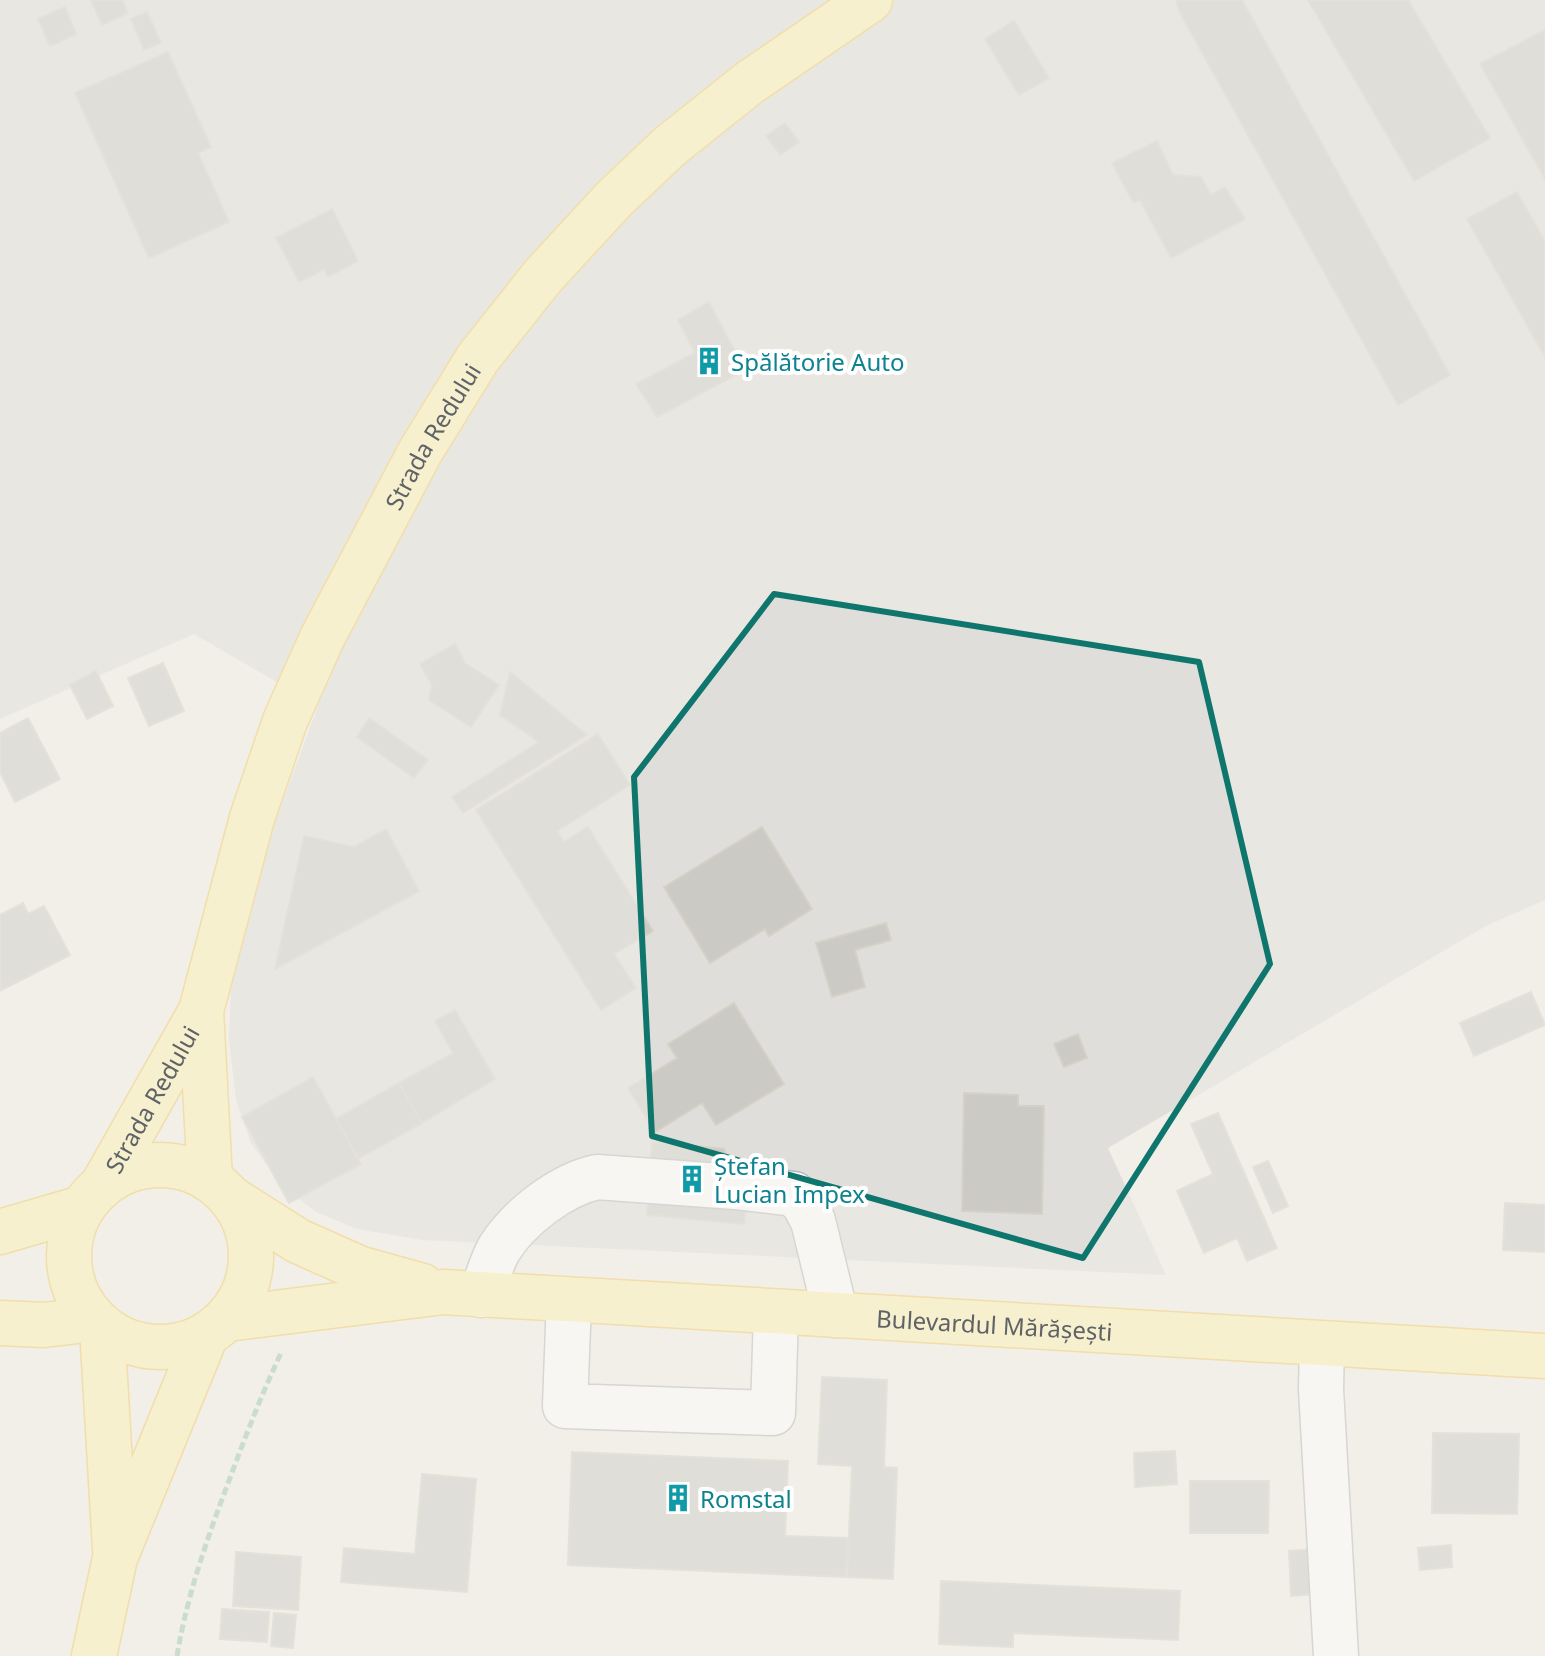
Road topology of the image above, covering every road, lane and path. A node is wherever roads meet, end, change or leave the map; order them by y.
1 (870, 0) edge
2 (201, 1011) junction
3 (221, 1189) junction
4 (92, 1197) junction
5 (0, 1232) edge
6 (462, 1294) junction
7 (569, 1300) junction
8 (302, 1309) junction
9 (776, 1312) junction
10 (836, 1315) junction
11 (0, 1323) edge
12 (98, 1323) junction
13 (216, 1327) junction
14 (1322, 1344) junction
15 (1545, 1356) edge
16 (115, 1558) junction
17 (94, 1656) edge
18 (177, 1656) edge
19 (1336, 1656) edge

1 - 2 main road, Strada Redului
2 - 3 main road, Strada Redului
2 - 4 main road, Strada Redului
3 - 4 main road
3 - 6 main road, Bulevardul Mărășești
3 - 13 main road
4 - 5 main road
4 - 12 main road
6 - 7 main road, Bulevardul Mărășești
6 - 8 main road, Bulevardul Mărășești
6 - 10 street
7 - 9 main road, Bulevardul Mărășești
7 - 9 street
8 - 13 main road, Bulevardul Mărășești
8 - 18 path
9 - 10 main road, Bulevardul Mărășești
10 - 14 main road, Bulevardul Mărășești
11 - 12 main road
12 - 13 main road
12 - 16 main road
13 - 16 main road
14 - 15 main road, Bulevardul Mărășești
14 - 19 street
16 - 17 main road

